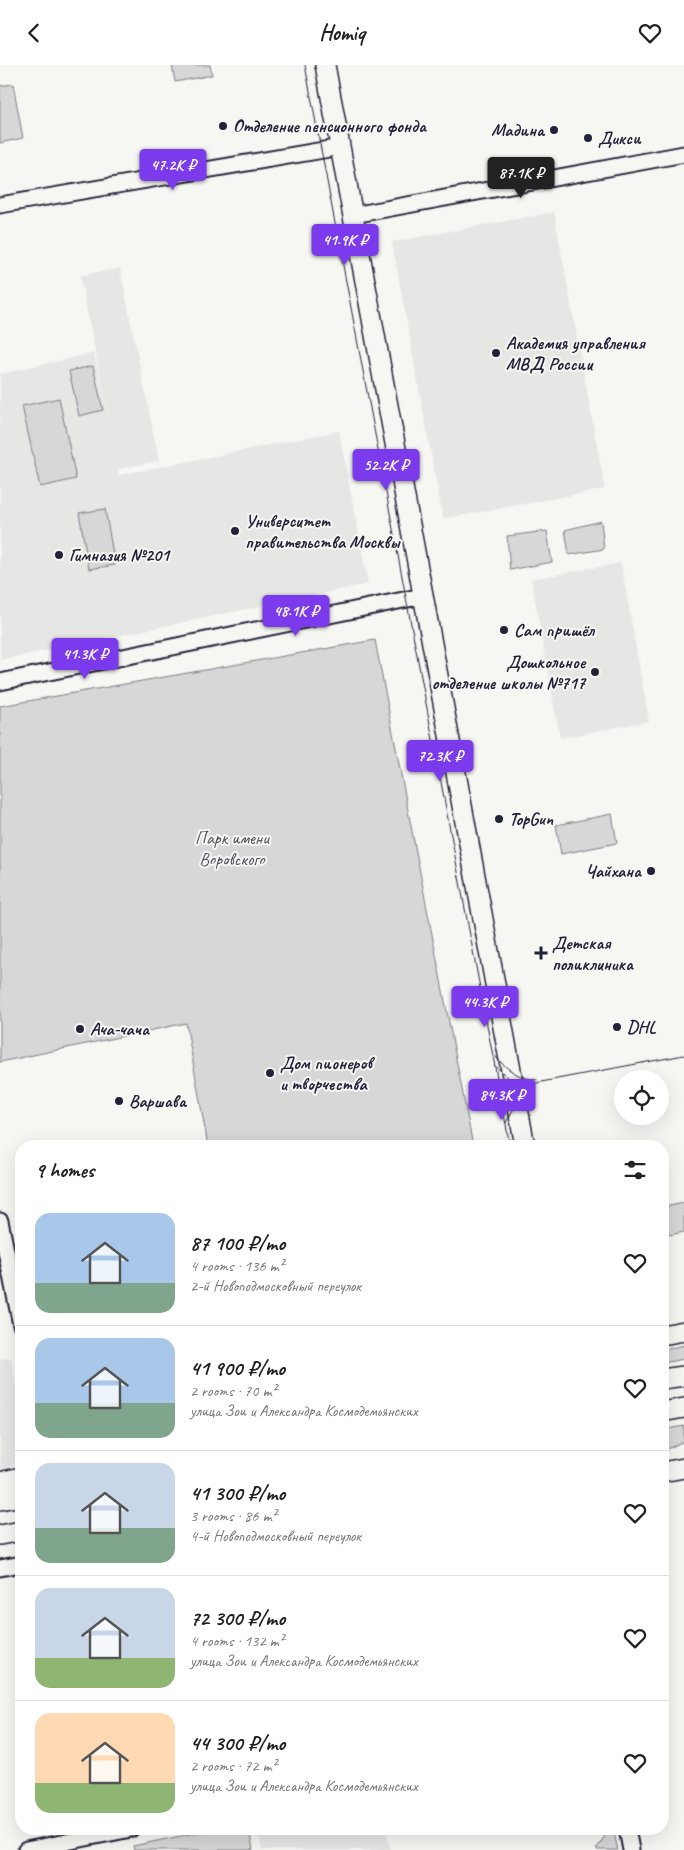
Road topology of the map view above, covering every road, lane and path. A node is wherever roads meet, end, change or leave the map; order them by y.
1 (325, 65) edge
2 (342, 147) junction
3 (684, 154) edge
4 (0, 205) edge
5 (353, 215) junction
6 (423, 596) junction
7 (0, 681) edge
8 (523, 1140) edge
9 (0, 1221) edge
10 (15, 1295) edge
11 (684, 1331) edge
12 (669, 1334) edge
13 (684, 1375) edge
14 (669, 1378) edge
15 (684, 1408) edge
16 (669, 1411) edge
17 (684, 1467) edge
18 (669, 1470) edge
19 (15, 1497) edge
20 (0, 1499) edge
21 (15, 1532) edge
22 (0, 1535) edge
23 (15, 1565) edge
24 (0, 1568) edge
25 (77, 1835) edge
26 (628, 1835) edge
27 (26, 1850) edge
28 (631, 1850) edge

1 - 2 main road
2 - 4 street
2 - 5 main road
3 - 5 street
5 - 6 main road
6 - 7 street
6 - 8 main road
9 - 10 street
11 - 12 main road
13 - 14 main road
15 - 16 main road
17 - 18 main road
19 - 20 main road
21 - 22 main road
23 - 24 street
25 - 27 street
26 - 28 street

